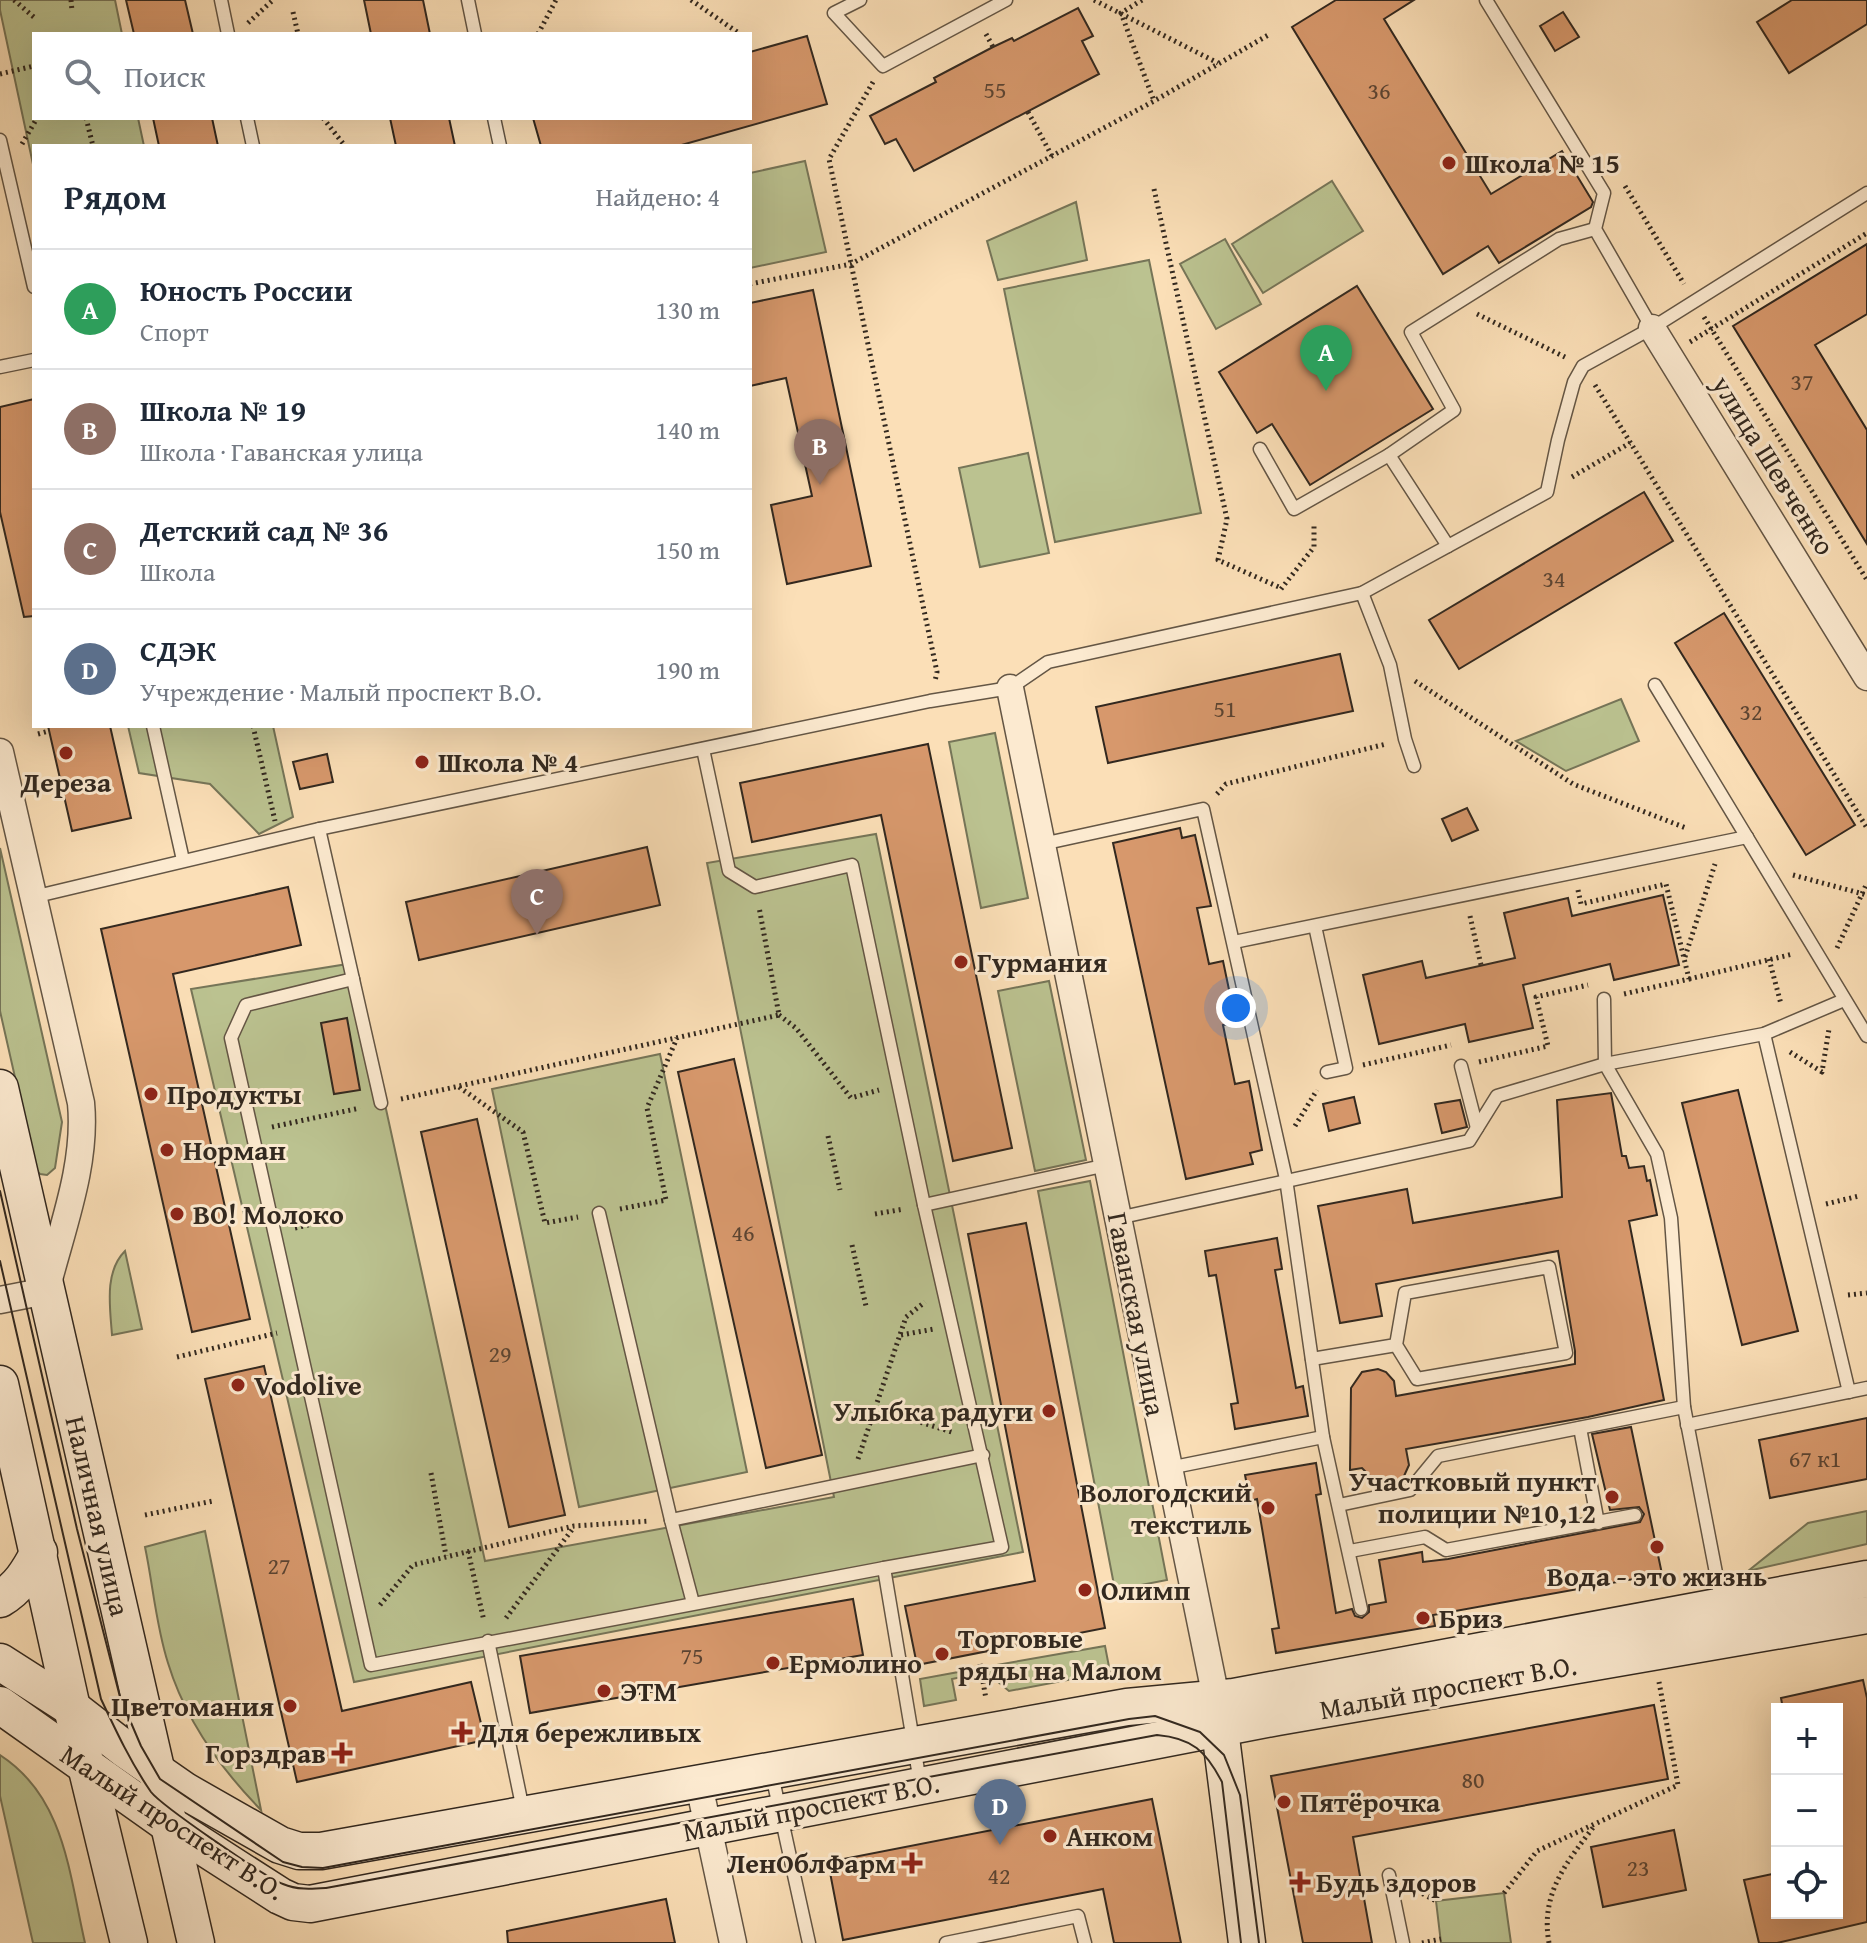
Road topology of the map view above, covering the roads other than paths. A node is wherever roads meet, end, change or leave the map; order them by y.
1 (221, 0) edge
2 (468, 0) edge
3 (860, 0) edge
4 (1006, 0) edge
5 (1492, 2) edge
6 (228, 32) edge
7 (475, 32) edge
8 (247, 120) edge
9 (494, 120) edge
10 (0, 140) edge
11 (253, 144) edge
12 (500, 144) edge
13 (1867, 193) edge
14 (1595, 229) junction
15 (32, 278) edge
16 (1652, 328) junction
17 (32, 360) edge
18 (0, 367) edge
19 (1260, 449) dead end
20 (1389, 455) junction
21 (1448, 546) junction
22 (1362, 593) junction
23 (1867, 677) edge
24 (1655, 685) dead end
25 (1010, 688) junction
26 (153, 728) edge
27 (703, 749) junction
28 (0, 752) edge
29 (1414, 766) dead end
30 (319, 829) junction
31 (1747, 837) junction
32 (1042, 844) junction
33 (183, 860) junction
34 (33, 897) junction
35 (1315, 926) junction
36 (1234, 942) junction
37 (353, 979) junction
38 (1604, 999) road end
39 (1838, 1002) junction
40 (1764, 1034) junction
41 (1867, 1036) edge
42 (1605, 1064) junction
43 (1461, 1066) road end
44 (1327, 1072) road end
45 (0, 1088) edge
46 (381, 1103) road end
47 (1477, 1128) junction
48 (1107, 1165) junction
49 (1286, 1179) junction
50 (924, 1205) junction
51 (599, 1213) road end
52 (1118, 1218) junction
53 (46, 1291) junction
54 (0, 1300) edge
55 (1396, 1345) junction
56 (1312, 1359) junction
57 (0, 1384) edge
58 (1867, 1388) edge
59 (1849, 1392) junction
60 (1684, 1407) junction
61 (1687, 1425) junction
62 (1580, 1428) junction
63 (1323, 1437) junction
64 (983, 1455) junction
65 (1169, 1468) junction
66 (1339, 1505) junction
67 (1635, 1515) dead end
68 (671, 1520) junction
69 (1598, 1523) junction
70 (1350, 1551) junction
71 (39, 1552) junction
72 (884, 1568) junction
73 (1867, 1579) edge
74 (0, 1599) edge
75 (693, 1603) junction
76 (1361, 1609) dead end
77 (1867, 1615) edge
78 (1725, 1623) junction
79 (488, 1641) junction
80 (0, 1662) edge
81 (0, 1705) edge
82 (72, 1708) junction
83 (1218, 1713) junction
84 (913, 1746) junction
85 (86, 1768) junction
86 (771, 1772) junction
87 (157, 1773) junction
88 (699, 1785) junction
89 (921, 1786) junction
90 (780, 1813) junction
91 (524, 1815) junction
92 (168, 1824) junction
93 (708, 1827) junction
94 (1389, 1875) dead end
95 (129, 1943) edge
96 (196, 1943) edge
97 (733, 1943) edge
98 (809, 1943) edge
99 (946, 1943) edge
100 (1085, 1943) edge
101 (1247, 1943) edge
102 (1403, 1943) edge

1 - 6 lane
2 - 7 lane
3 - 4 lane
5 - 14 lane
8 - 11 lane
9 - 12 lane
10 - 15 lane
13 - 16 lane
14 - 16 lane
14 - 20 lane
16 - 21 lane
16 - 23 street, улица Шевченко
17 - 18 lane
19 - 20 lane
20 - 21 lane
21 - 22 lane
22 - 25 lane
22 - 29 lane
24 - 31 lane
25 - 27 lane
25 - 32 street, Гаванская улица
26 - 33 lane
27 - 30 lane
27 - 50 lane
28 - 34 street
30 - 33 lane
30 - 37 lane
31 - 35 lane
31 - 39 lane
32 - 36 lane
32 - 48 street, Гаванская улица
33 - 34 lane
34 - 53 street
35 - 36 lane
35 - 44 lane
36 - 49 lane
37 - 46 lane
37 - 79 lane
38 - 42 lane
39 - 40 lane
39 - 41 lane
40 - 42 lane
40 - 59 lane
42 - 47 lane
42 - 60 lane
43 - 47 lane
45 - 53 main road, Наличная улица
47 - 49 lane
48 - 50 lane
48 - 52 street, Гаванская улица
49 - 52 lane
49 - 56 lane
50 - 64 lane
51 - 68 lane
52 - 65 street, Гаванская улица
53 - 54 street
53 - 87 main road, Наличная улица
55 - 55 lane
55 - 56 lane
56 - 63 lane
57 - 71 main road
58 - 59 lane
59 - 61 lane
60 - 61 lane
60 - 62 lane
61 - 78 lane
62 - 66 lane
62 - 69 lane
63 - 65 lane
63 - 66 lane
64 - 68 lane
64 - 72 lane
65 - 83 street, Гаванская улица
66 - 70 lane
67 - 69 lane
68 - 75 lane
69 - 70 lane
70 - 76 lane
71 - 74 main road
71 - 82 main road
72 - 75 lane
72 - 84 lane
73 - 78 main road, Малый проспект В.О.
75 - 79 lane
77 - 78 main road, Малый проспект В.О.
78 - 83 main road, Малый проспект В.О.
79 - 91 lane
80 - 82 main road, Малый проспект В.О.
81 - 85 main road, Малый проспект В.О.
82 - 85 main road
82 - 87 main road, Малый проспект В.О.
83 - 84 main road, Малый проспект В.О.
83 - 89 main road, Малый проспект В.О.
83 - 101 main road, Гаванская улица
84 - 86 main road, Малый проспект В.О.
84 - 89 lane
85 - 92 main road, Малый проспект В.О.
85 - 95 main road
86 - 88 main road, Малый проспект В.О.
86 - 90 lane
87 - 91 main road, Малый проспект В.О.
87 - 92 main road, Наличная улица
88 - 91 main road, Малый проспект В.О.
88 - 93 street
89 - 90 main road, Малый проспект В.О.
90 - 93 main road, Малый проспект В.О.
90 - 98 lane
92 - 93 main road, Малый проспект В.О.
92 - 96 main road, Наличная улица
93 - 97 street
94 - 102 lane
99 - 100 lane

